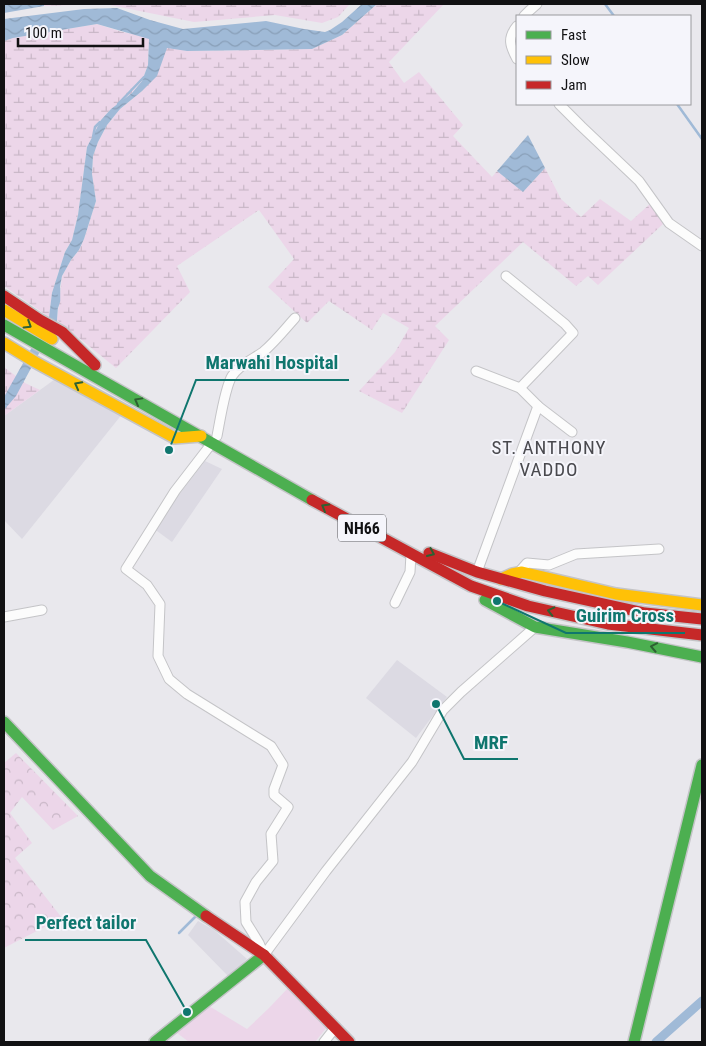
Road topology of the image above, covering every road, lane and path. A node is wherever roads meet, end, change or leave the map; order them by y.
1 (537, 4) edge
2 (525, 15) edge
3 (516, 27) edge
4 (516, 57) edge
5 (560, 105) edge
6 (702, 246) edge
7 (506, 276) dead end
8 (4, 296) edge
9 (4, 310) edge
10 (295, 318) dead end
11 (4, 325) edge
12 (4, 343) edge
13 (95, 365) junction
14 (476, 370) dead end
15 (520, 388) junction
16 (538, 406) junction
17 (572, 432) dead end
18 (201, 436) junction
19 (215, 439) junction
20 (659, 549) dead end
21 (411, 554) junction
22 (477, 572) junction
23 (519, 572) junction
24 (501, 579) junction
25 (471, 586) junction
26 (396, 603) dead end
27 (702, 605) edge
28 (42, 610) dead end
29 (4, 617) edge
30 (702, 619) edge
31 (535, 627) junction
32 (702, 635) edge
33 (702, 657) edge
34 (4, 722) edge
35 (702, 765) edge
36 (264, 955) junction
37 (335, 1028) junction
38 (155, 1042) edge
39 (324, 1042) edge
40 (349, 1042) edge
41 (634, 1042) edge

1 - 2 street
3 - 4 street
5 - 6 street
7 - 15 street
8 - 13 main road
9 -> 13 main road, NH66
10 - 19 street
18 -> 11 main road, NH66
18 -> 12 main road
13 - 19 main road, NH66
14 - 15 street
15 - 16 street
16 - 17 street
16 - 22 street
18 - 19 main road, NH66
21 -> 19 main road, NH66
19 -> 22 main road, NH66
19 - 36 street
20 - 23 street
21 - 25 main road, NH66
21 - 26 street
22 - 24 main road, NH66
23 - 24 main road
23 - 27 main road
24 - 30 main road, NH66
25 - 31 main road
32 -> 25 main road, NH66
28 - 29 street
33 -> 31 main road
31 - 36 street
34 - 36 main road
35 - 41 main road
36 - 37 main road
36 - 38 main road
37 - 39 street
37 - 40 main road

